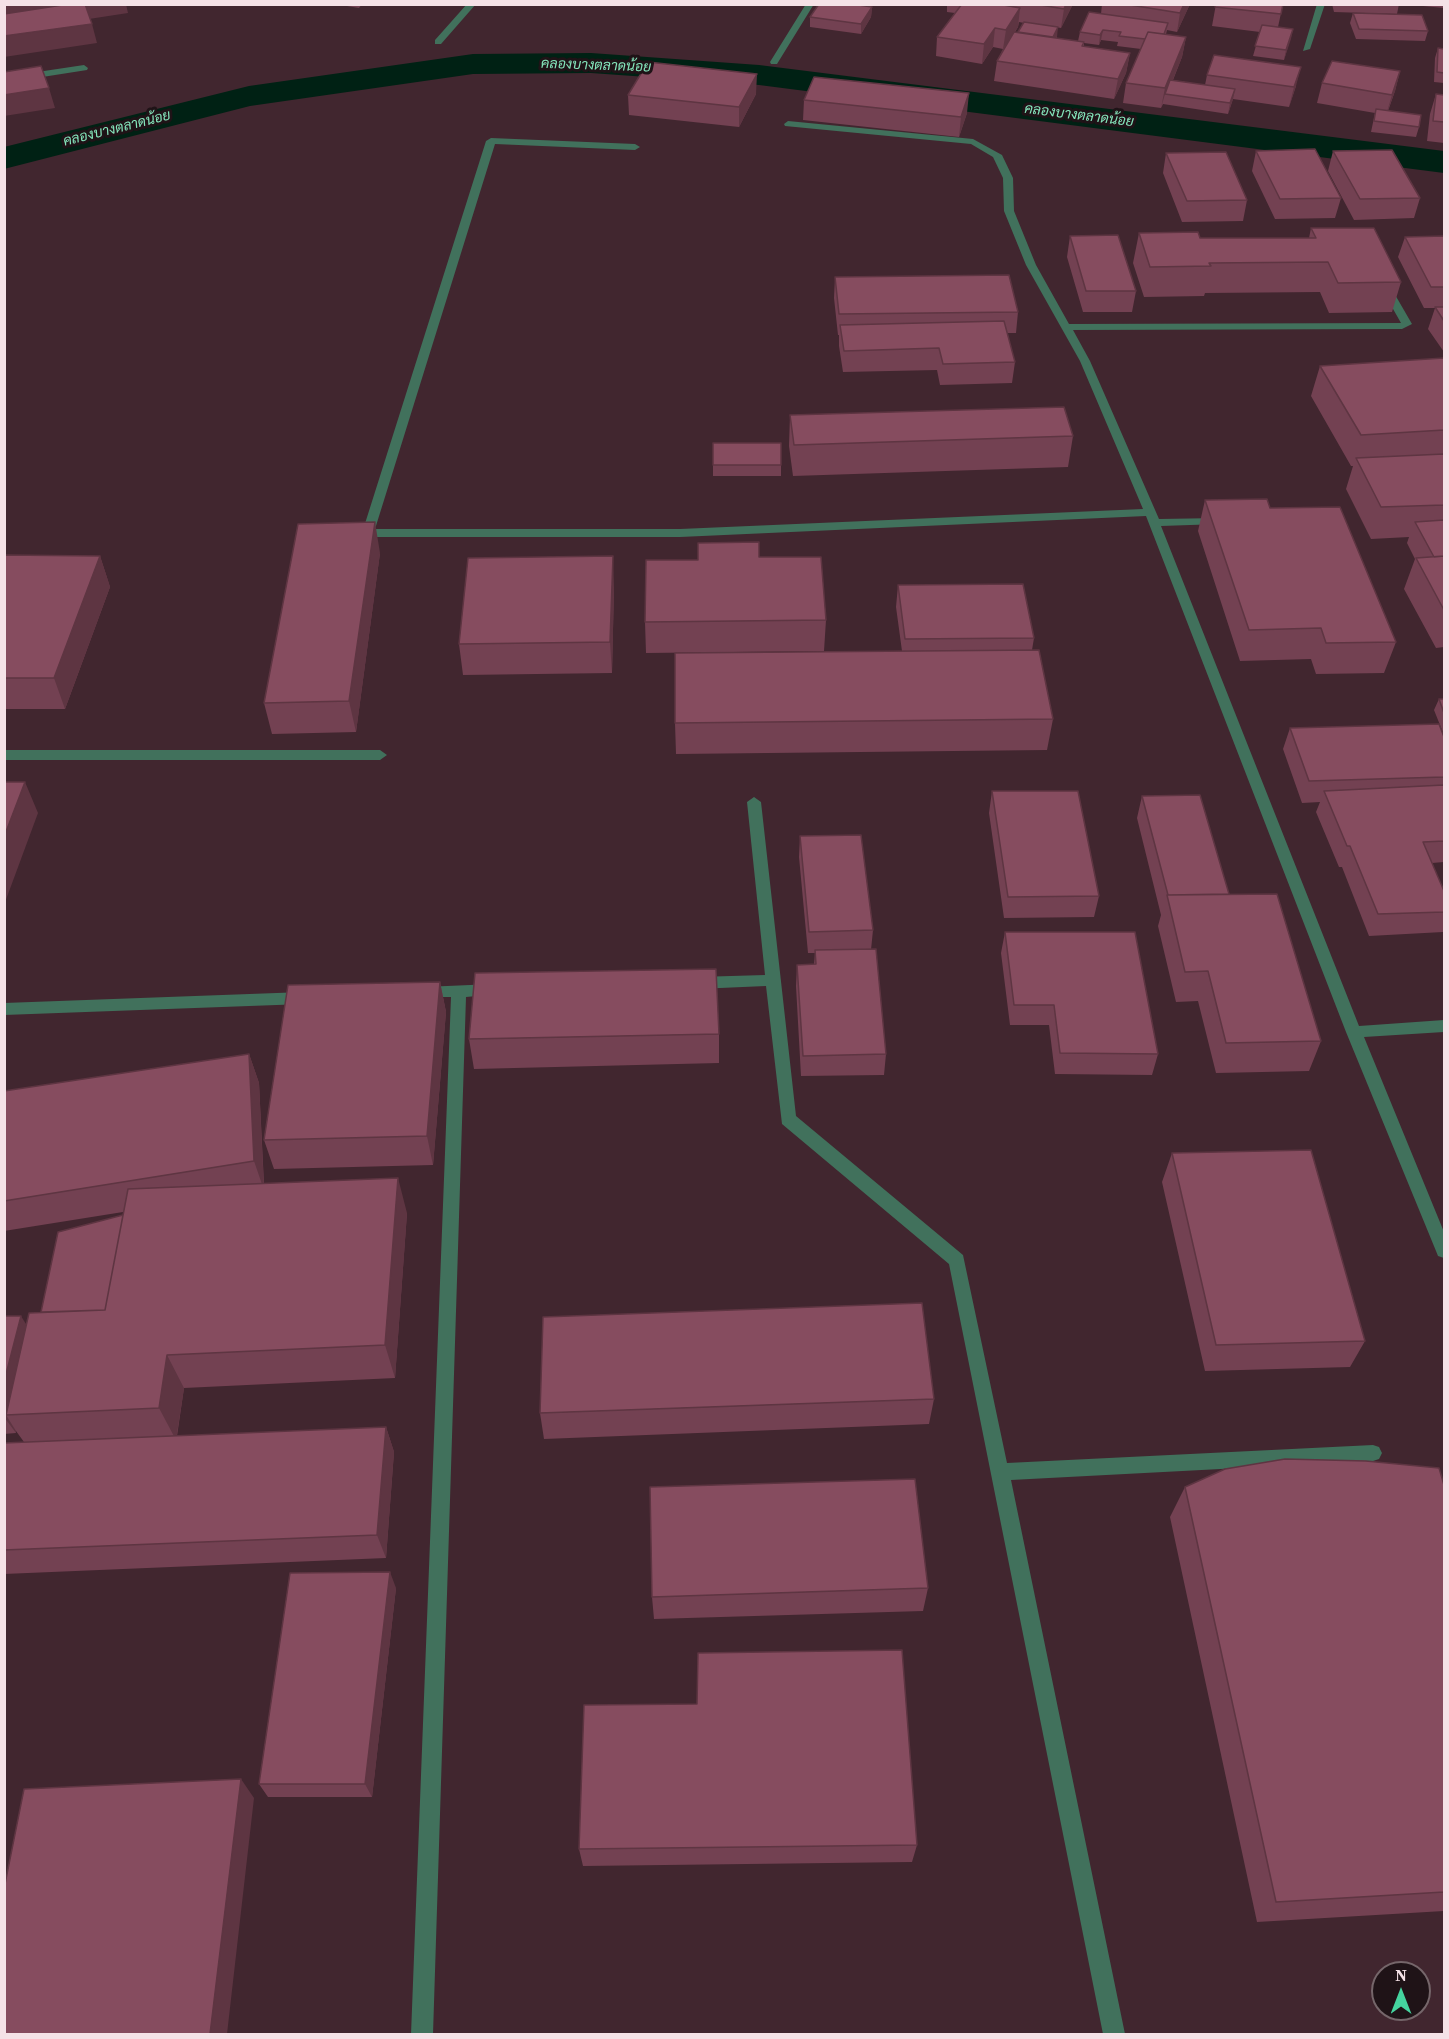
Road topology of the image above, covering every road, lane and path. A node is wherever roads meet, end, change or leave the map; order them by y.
1 (472, 4) edge
2 (810, 4) edge
3 (1321, 4) edge
4 (438, 42) dead end
5 (1306, 49) dead end
6 (774, 62) dead end
7 (84, 68) dead end
8 (4, 80) edge
9 (789, 124) dead end
10 (635, 147) dead end
11 (1381, 279) edge
12 (1066, 327) junction
13 (1151, 517) junction
14 (1236, 521) edge
15 (4, 755) edge
16 (380, 755) dead end
17 (754, 802) dead end
18 (774, 980) junction
19 (681, 983) edge
20 (506, 990) edge
21 (459, 992) junction
22 (411, 994) edge
23 (316, 997) edge
24 (4, 1009) edge
25 (1444, 1026) edge
26 (1354, 1032) junction
27 (1444, 1251) edge
28 (1373, 1453) dead end
29 (999, 1472) junction
30 (422, 2034) edge
31 (1114, 2034) edge

1 - 4 street
2 - 6 street
3 - 5 street
7 - 8 street
9 - 12 street
10 - 13 street
11 - 12 street
12 - 13 street
13 - 14 street
13 - 26 street
15 - 16 street
17 - 18 street
18 - 19 street
18 - 29 street
20 - 21 street
21 - 22 street
21 - 30 street
23 - 24 street
25 - 26 street
26 - 27 street
28 - 29 street
29 - 31 street

